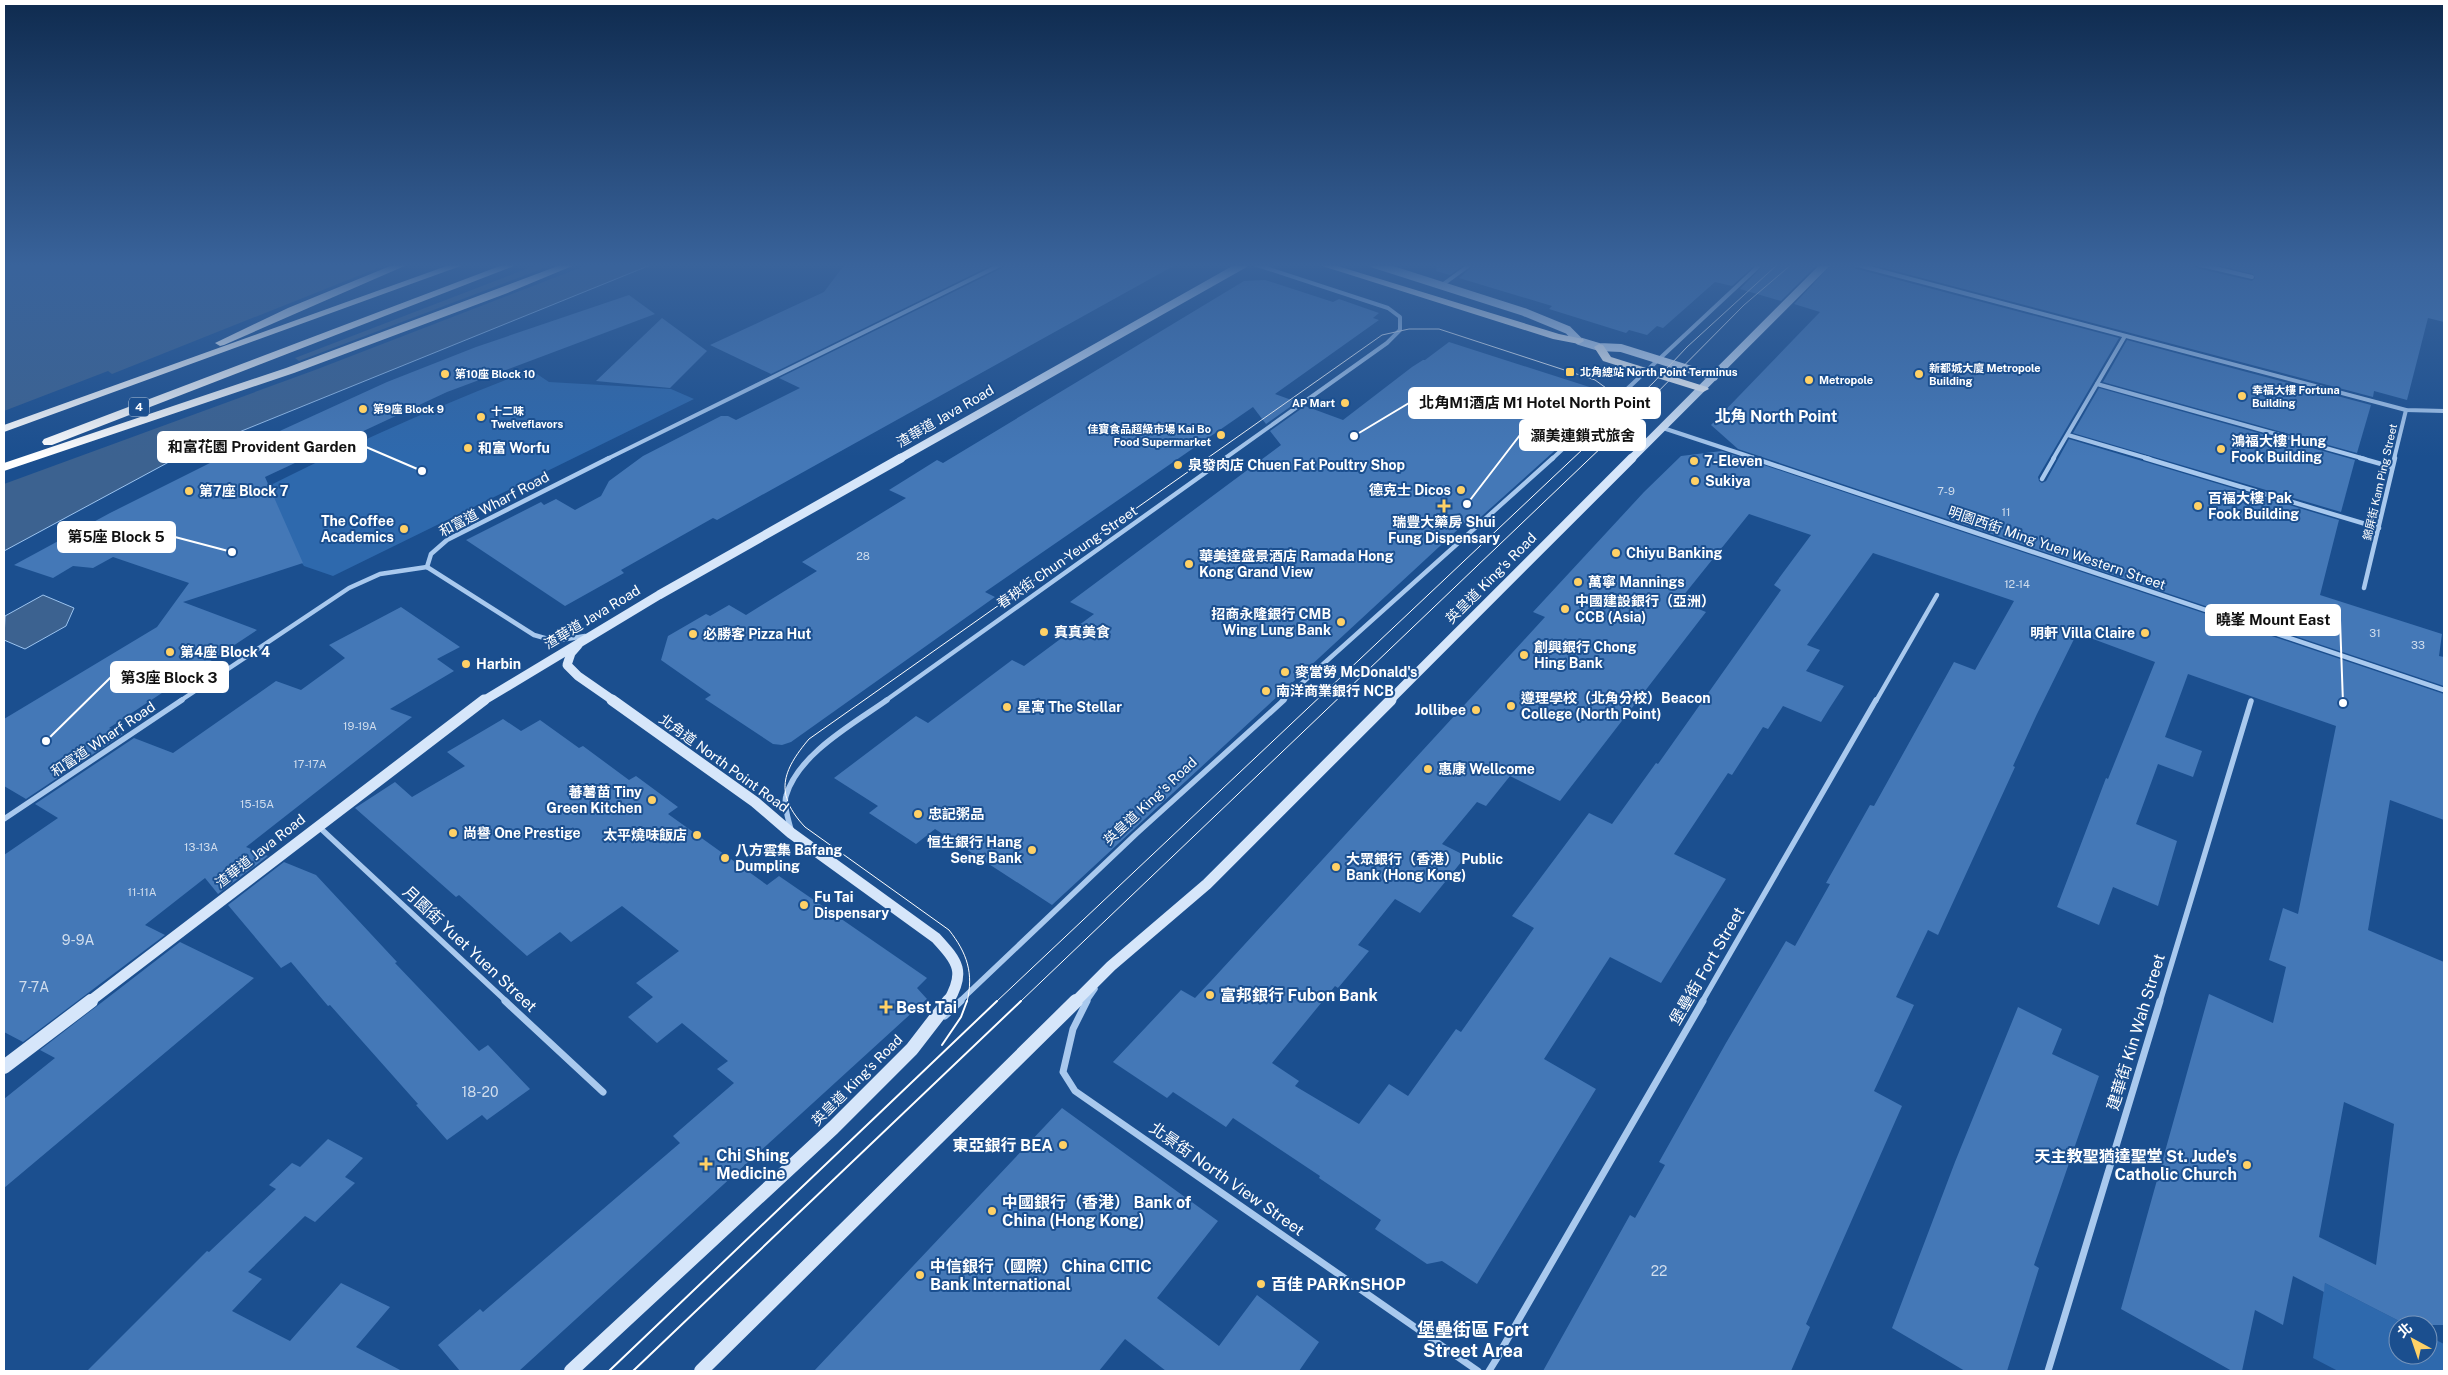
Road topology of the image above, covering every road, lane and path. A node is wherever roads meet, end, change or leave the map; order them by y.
1 (252, 328) edge
2 (283, 328) edge
3 (347, 328) edge
4 (403, 328) edge
5 (873, 328) edge
6 (1131, 328) edge
7 (1400, 328) edge
8 (1529, 328) edge
9 (1564, 328) edge
10 (1692, 328) edge
11 (1763, 328) edge
12 (2096, 328) edge
13 (2125, 336) junction
14 (1580, 341) junction
15 (1599, 347) junction
16 (1659, 359) junction
17 (1645, 372) junction
18 (1714, 378) junction
19 (131, 383) junction
20 (2097, 384) junction
21 (1703, 389) junction
22 (2406, 410) junction
23 (2444, 411) edge
24 (1663, 428) junction
25 (4, 429) edge
26 (2068, 435) junction
27 (4, 460) edge
28 (4, 467) edge
29 (2392, 467) junction
30 (2042, 479) dead end
31 (2378, 528) junction
32 (427, 567) junction
33 (2364, 588) dead end
34 (1938, 595) dead end
35 (590, 635) junction
36 (2444, 690) edge
37 (2250, 701) dead end
38 (4, 819) edge
39 (318, 826) junction
40 (791, 833) junction
41 (1111, 966) junction
42 (912, 1049) junction
43 (4, 1067) edge
44 (603, 1092) dead end
45 (1537, 1289) dead end
46 (1500, 1352) junction
47 (571, 1371) edge
48 (701, 1371) edge
49 (1478, 1371) edge
50 (1489, 1371) edge
51 (2048, 1371) edge

1 - 19 highway
2 - 19 highway, 4
3 - 27 highway, 4
4 - 28 highway
5 - 32 street, 和富道 Wharf Road
6 - 35 main road, 渣華道 Java Road
7 - 40 street, 春秧街 Chun Yeung Street
8 - 14 highway
9 - 14 main road
10 - 16 street, 英皇道 King's Road
11 - 18 main road, 英皇道 King's Road
12 - 13 street, 錦屏街 Kam Ping Street
13 - 20 street
13 - 22 street, 錦屏街 Kam Ping Street
14 - 15 main road
15 - 16 main road
15 - 17 highway
16 - 17 street, 英皇道 King's Road
16 - 18 main road
17 - 21 highway
17 - 42 street, 英皇道 King's Road
18 - 21 main road, 英皇道 King's Road
19 - 25 highway, 4
20 - 26 street
20 - 29 street
21 - 24 main road, 英皇道 King's Road
22 - 23 street
22 - 29 street, 錦屏街 Kam Ping Street
24 - 36 street, 明園西街 Ming Yuen Western Street
24 - 41 main road, 英皇道 King's Road
26 - 30 street
26 - 31 street
29 - 31 street, 錦屏街 Kam Ping Street
31 - 33 street, 錦屏街 Kam Ping Street
32 - 35 street
32 - 38 street, 和富道 Wharf Road
34 - 46 street, 堡壘街 Fort Street
35 - 39 main road, 渣華道 Java Road
35 - 40 main road, 北角道 North Point Road
37 - 51 street, 建華街 Kin Wah Street
39 - 43 main road, 渣華道 Java Road
39 - 44 street, 月園街 Yuet Yuen Street
40 - 42 main road, 北角道 North Point Road
41 - 48 main road, 英皇道 King's Road
41 - 49 street, 北景街 North View Street
42 - 47 main road, 英皇道 King's Road
45 - 46 street, 堡壘街 Fort Street
46 - 50 street, 堡壘街 Fort Street

